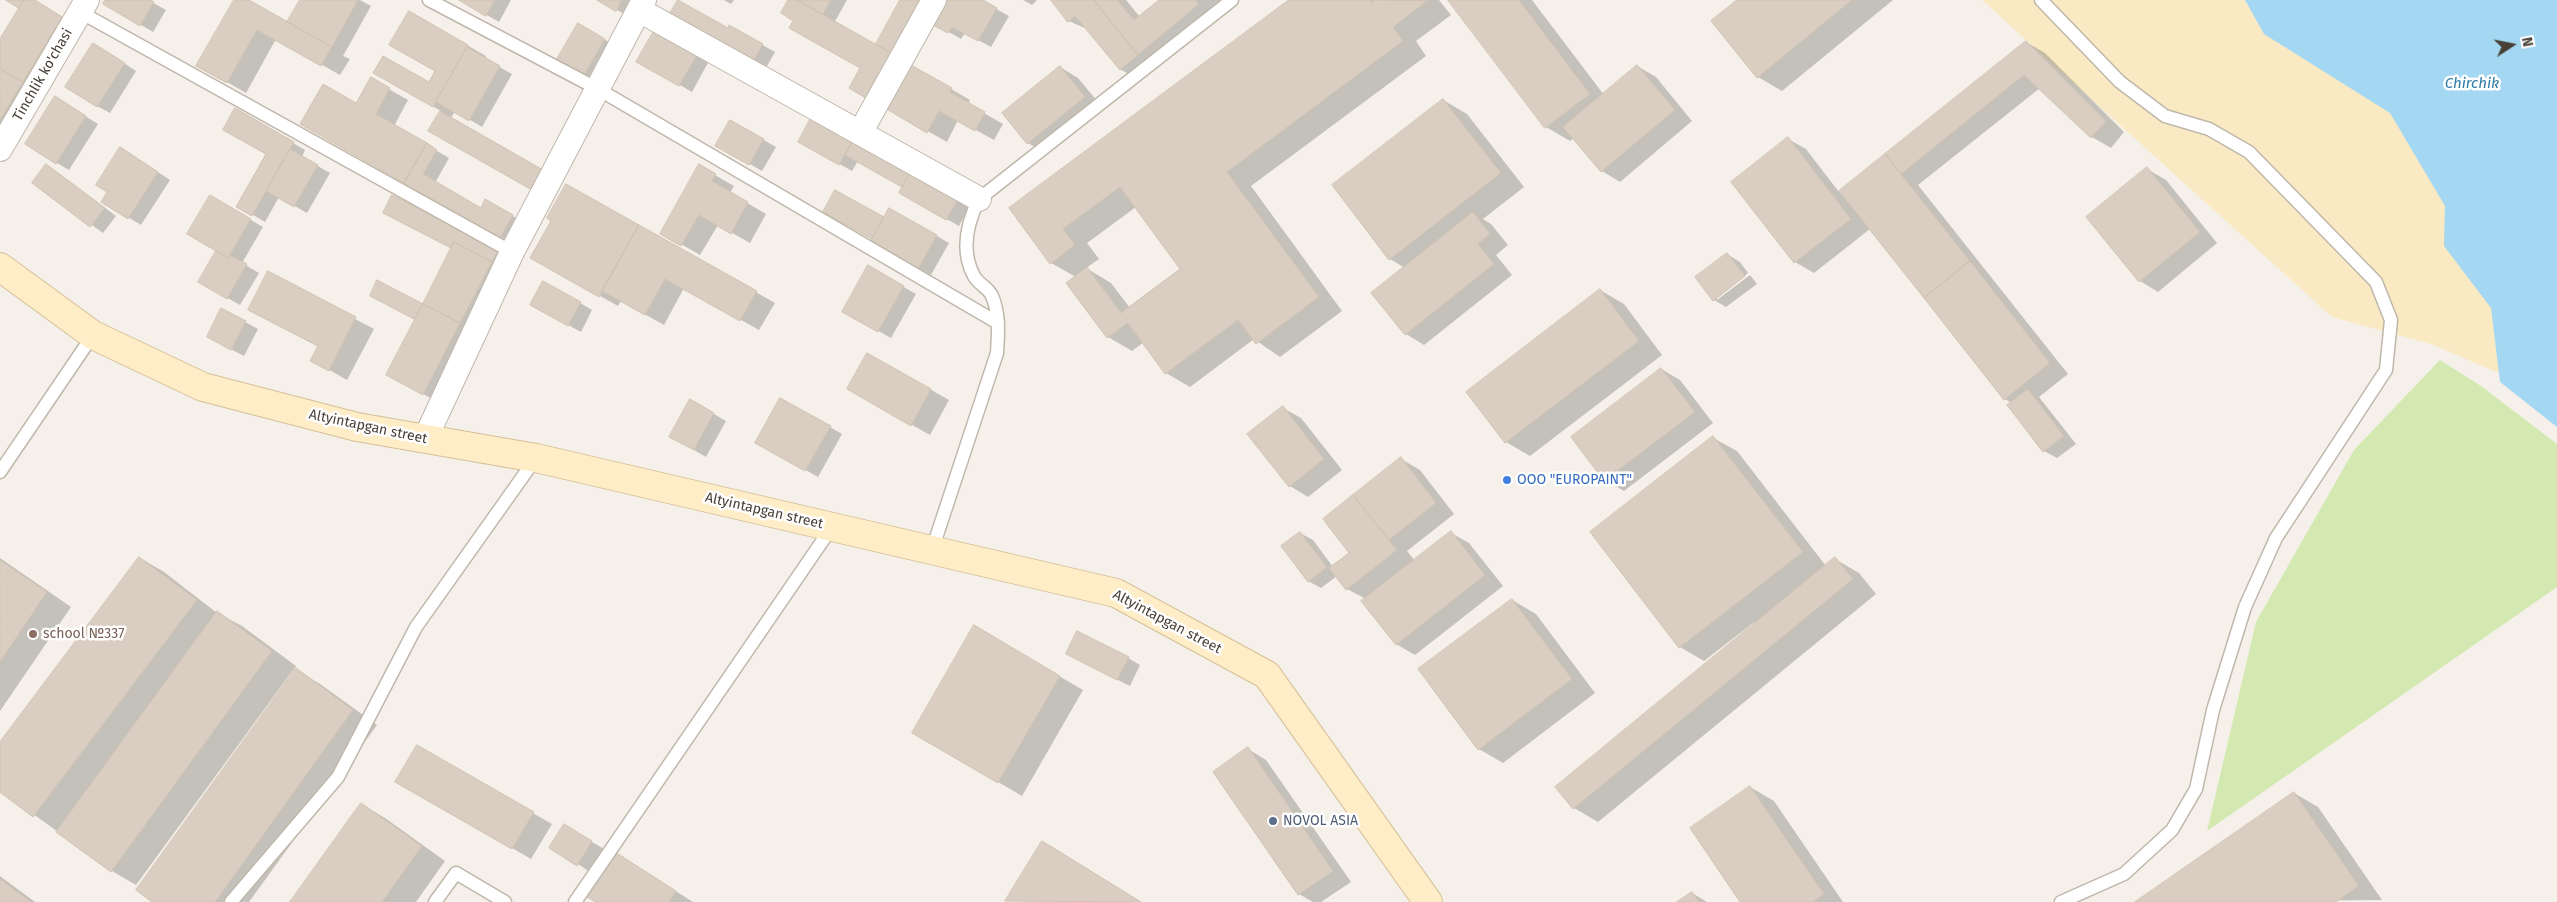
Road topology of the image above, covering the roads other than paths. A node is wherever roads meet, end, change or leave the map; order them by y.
1 (429, 0) edge
2 (934, 0) edge
3 (1232, 0) edge
4 (2041, 0) edge
5 (641, 5) edge
6 (83, 6) edge
7 (598, 89) junction
8 (860, 133) junction
9 (0, 149) edge
10 (979, 199) junction
11 (512, 252) junction
12 (0, 267) edge
13 (998, 323) junction
14 (93, 335) junction
15 (425, 439) junction
16 (536, 458) junction
17 (0, 472) edge
18 (832, 527) junction
19 (932, 550) junction
20 (231, 902) edge
21 (435, 902) edge
22 (505, 902) edge
23 (575, 902) edge
24 (1428, 902) edge
25 (2061, 902) edge

1 - 7 lane
2 - 8 street
3 - 10 lane
4 - 25 lane
5 - 7 street
5 - 8 street
6 - 9 street, Tinchlik ko'chasi
6 - 11 lane
7 - 11 street
7 - 13 lane
8 - 10 street
10 - 13 lane
11 - 15 street
12 - 14 street, Altyintapgan street
13 - 19 lane
14 - 15 street, Altyintapgan street
14 - 17 lane
15 - 16 street, Altyintapgan street
16 - 18 street, Altyintapgan street
16 - 20 lane
18 - 19 street, Altyintapgan street
18 - 23 lane
19 - 24 street, Altyintapgan street
21 - 22 lane

